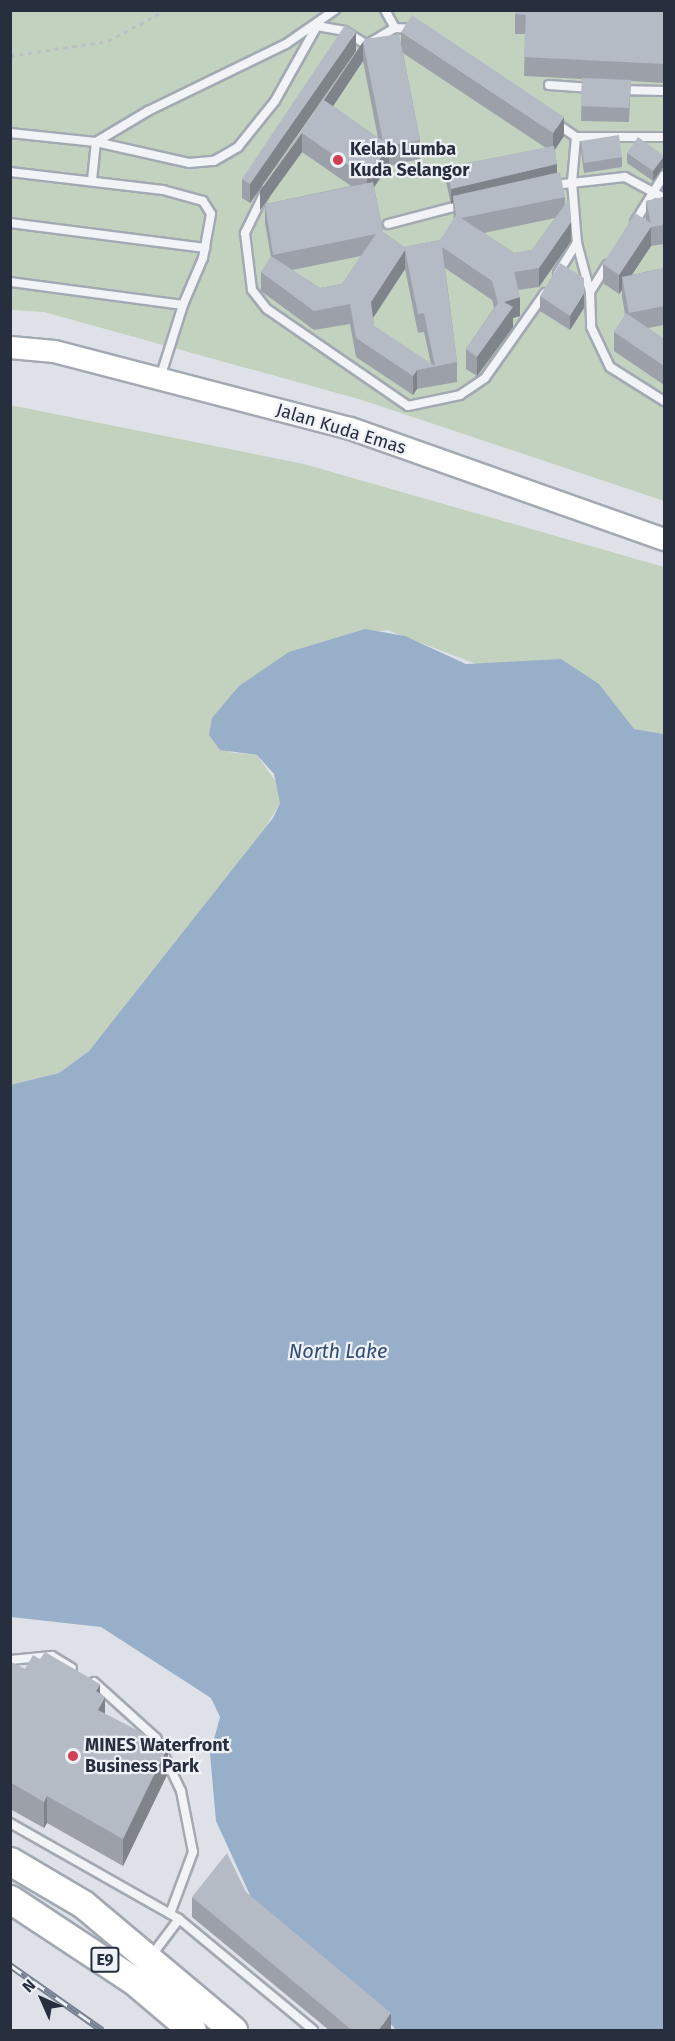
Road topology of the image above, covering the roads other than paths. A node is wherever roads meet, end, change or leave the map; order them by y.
1 (335, 10) edge
2 (385, 10) edge
3 (317, 26) junction
4 (395, 28) junction
5 (423, 35) edge
6 (367, 45) junction
7 (361, 54) edge
8 (549, 85) dead end
9 (664, 91) edge
10 (548, 118) edge
11 (10, 133) edge
12 (576, 136) junction
13 (664, 137) edge
14 (96, 142) junction
15 (10, 172) edge
16 (664, 175) edge
17 (274, 179) edge
18 (92, 180) junction
19 (572, 182) junction
20 (548, 187) edge
21 (655, 191) junction
22 (664, 198) edge
23 (467, 204) edge
24 (10, 223) edge
25 (388, 224) dead end
26 (629, 231) edge
27 (577, 243) junction
28 (205, 249) junction
29 (616, 251) edge
30 (10, 282) edge
31 (590, 292) junction
32 (183, 305) junction
33 (10, 347) edge
34 (160, 378) junction
35 (664, 401) edge
36 (664, 539) edge
37 (10, 1660) edge
38 (10, 1823) edge
39 (10, 1861) edge
40 (10, 1899) edge
41 (170, 1914) junction
42 (178, 1919) junction
43 (149, 1959) junction
44 (192, 2031) edge
45 (233, 2031) edge
46 (313, 2031) edge

1 - 3 lane
2 - 4 lane
3 - 6 lane
3 - 14 lane
3 - 14 lane
4 - 5 lane
4 - 6 lane
6 - 7 lane
8 - 9 lane
10 - 12 lane
11 - 14 lane
12 - 13 lane
12 - 19 lane
14 - 18 lane
15 - 18 lane
16 - 21 lane
17 - 27 lane
18 - 28 lane
19 - 20 lane
19 - 21 lane
19 - 27 lane
21 - 22 lane
21 - 26 lane
23 - 25 lane
24 - 28 lane
27 - 31 lane
28 - 32 lane
29 - 31 lane
30 - 32 lane
31 - 35 lane
32 - 34 lane
33 - 34 street, Jalan Kuda Emas
34 - 36 street, Jalan Kuda Emas
37 - 41 lane
38 - 41 lane
39 - 43 highway, E9
40 - 44 highway, E9
41 - 42 lane
42 - 43 lane
42 - 46 lane
43 - 45 highway, E9

